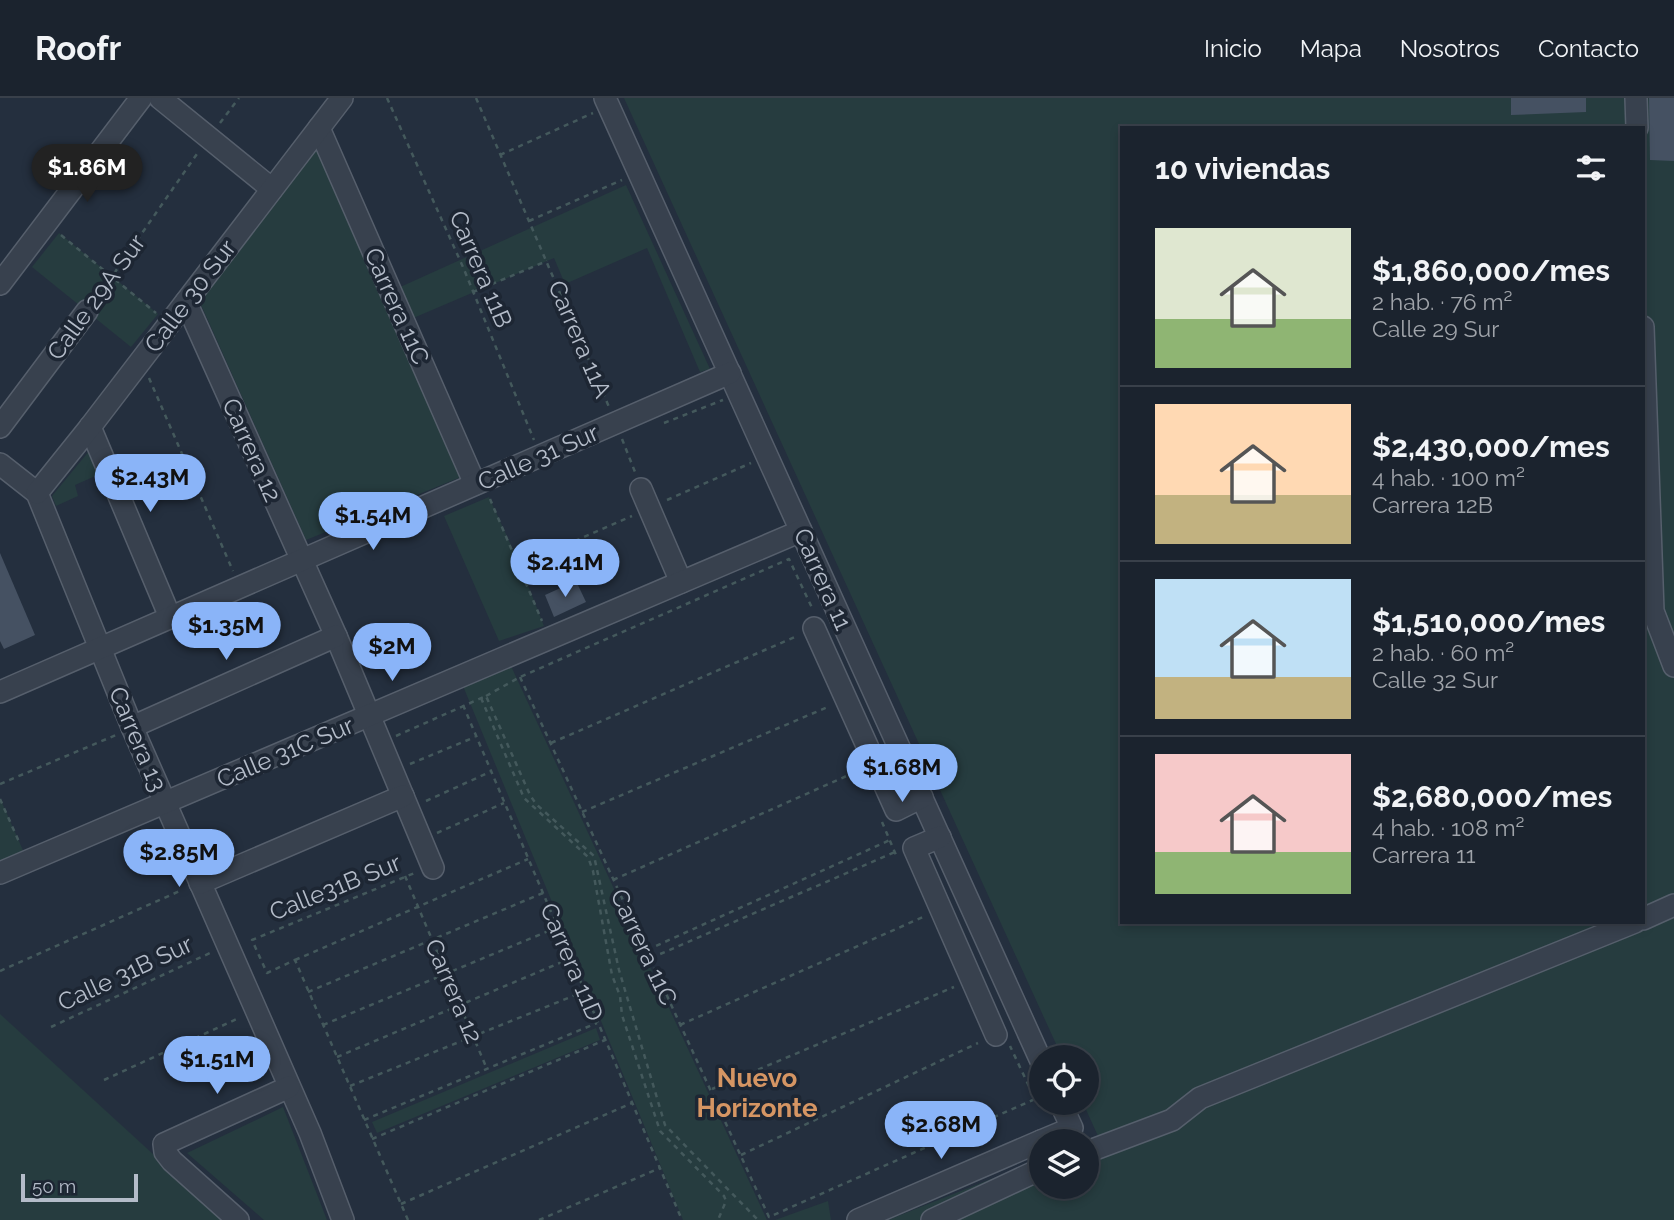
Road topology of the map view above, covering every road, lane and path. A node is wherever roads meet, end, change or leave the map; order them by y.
1 (141, 98) edge
2 (160, 98) edge
3 (239, 98) edge
4 (342, 98) edge
5 (387, 98) edge
6 (476, 98) edge
7 (1636, 98) edge
8 (603, 104) edge
9 (1637, 126) edge
10 (319, 128) junction
11 (208, 138) junction
12 (500, 155) junction
13 (631, 177) dead end
14 (272, 189) junction
15 (529, 221) junction
16 (46, 223) junction
17 (547, 261) junction
18 (112, 277) junction
19 (0, 285) edge
20 (473, 292) junction
21 (186, 302) junction
22 (87, 311) joint
23 (170, 323) junction
24 (141, 361) junction
25 (730, 373) junction
26 (1645, 384) edge
27 (616, 423) junction
28 (90, 427) junction
29 (0, 428) edge
30 (541, 456) junction
31 (0, 464) edge
32 (642, 489) joint
33 (482, 491) junction
34 (37, 493) junction
35 (801, 531) junction
36 (302, 561) junction
37 (681, 582) junction
38 (240, 587) junction
39 (170, 617) junction
40 (544, 626) dead end
41 (814, 628) junction
42 (336, 636) junction
43 (100, 648) junction
44 (1674, 666) edge
45 (520, 677) junction
46 (0, 692) edge
47 (486, 696) junction
48 (481, 698) junction
49 (463, 705) junction
50 (830, 706) dead end
51 (370, 715) junction
52 (129, 729) junction
53 (476, 736) junction
54 (394, 737) dead end
55 (551, 743) junction
56 (407, 766) dead end
57 (860, 770) dead end
58 (491, 772) junction
59 (0, 784) edge
60 (922, 797) junction
61 (0, 799) edge
62 (413, 799) junction
63 (164, 803) junction
64 (505, 803) junction
65 (582, 812) junction
66 (437, 833) dead end
67 (940, 837) junction
68 (890, 840) dead end
69 (21, 847) dead end
70 (528, 859) junction
71 (900, 863) dead end
72 (433, 868) joint
73 (0, 873) edge
74 (405, 875) junction
75 (613, 880) junction
76 (192, 886) junction
77 (543, 892) junction
78 (1674, 905) edge
79 (418, 907) junction
80 (923, 917) dead end
81 (1645, 918) edge
82 (1630, 924) edge
83 (558, 927) junction
84 (432, 939) junction
85 (646, 950) junction
86 (213, 952) dead end
87 (650, 958) junction
88 (571, 959) junction
89 (295, 960) junction
90 (0, 971) edge
91 (447, 973) junction
92 (953, 986) dead end
93 (585, 991) junction
94 (308, 992) junction
95 (461, 1005) junction
96 (242, 1017) dead end
97 (598, 1023) junction
98 (323, 1025) junction
99 (680, 1025) junction
100 (51, 1027) dead end
101 (474, 1036) junction
102 (987, 1039) junction
103 (606, 1040) junction
104 (1034, 1045) edge
105 (337, 1056) junction
106 (486, 1069) junction
107 (104, 1080) dead end
108 (350, 1086) junction
109 (289, 1087) junction
110 (710, 1090) junction
111 (632, 1103) junction
112 (365, 1120) junction
113 (372, 1139) junction
114 (1029, 1146) edge
115 (1099, 1147) edge
116 (741, 1156) junction
117 (660, 1168) junction
118 (1029, 1175) edge
119 (401, 1204) junction
120 (238, 1220) edge
121 (343, 1220) edge
122 (408, 1220) edge
123 (539, 1220) edge
124 (682, 1220) edge
125 (718, 1220) edge
126 (758, 1220) edge
127 (858, 1220) edge
128 (932, 1220) edge

1 - 16 street
2 - 11 street
3 - 11 path, Calle 29A Sur
4 - 10 street, Calle 30 Sur
5 - 20 path, Carrera 11B
6 - 12 path, Carrera 11A
7 - 9 street
8 - 12 path
8 - 25 street, Carrera 11
10 - 14 street, Calle 30 Sur
10 - 33 street, Carrera 11C
11 - 14 street
11 - 18 path, Calle 29A Sur
12 - 15 path, Carrera 11A
13 - 15 path
14 - 21 street, Calle 30 Sur
15 - 17 path, Carrera 11A
16 - 18 path
16 - 19 street
17 - 20 path
17 - 27 path, Carrera 11A
18 - 22 path, Calle 29A Sur
18 - 23 path
20 - 30 path, Carrera 11B
21 - 23 street, Calle 30 Sur
21 - 36 street, Carrera 12
22 - 29 street, Calle 29A Sur
23 - 24 street, Calle 30 Sur
24 - 28 street, Calle 30 Sur
24 - 38 path
25 - 27 street, Calle 31 Sur
25 - 35 street, Carrera 11
26 - 44 street
27 - 30 street, Calle 31 Sur
27 - 32 path, Carrera 11A
28 - 34 street, Calle 30 Sur
28 - 39 street
30 - 33 street, Calle 31 Sur
31 - 34 street, Carrera 13
32 - 37 street
33 - 36 street, Calle 31 Sur
33 - 40 path
34 - 43 street, Carrera 13
35 - 37 street, Calle 31C Sur
35 - 60 street, Carrera 11
36 - 38 street, Calle 31 Sur
36 - 42 street, Carrera 12
37 - 51 street, Calle 31C Sur
38 - 39 street, Calle 31 Sur
39 - 43 street, Calle 31 Sur
41 - 45 path
41 - 55 path
41 - 60 street
42 - 51 street, Carrera 12
42 - 52 street
43 - 46 street, Calle 31 Sur
43 - 52 street, Carrera 13
45 - 47 path
45 - 55 path, Carrera 11C
47 - 48 path
47 - 126 path
48 - 49 path
48 - 125 path
49 - 53 path, Carrera 11D
49 - 54 path
50 - 65 path
51 - 62 street, Carrera 12
51 - 63 street, Calle 31C Sur
52 - 59 path
52 - 63 street, Carrera 13
53 - 56 path
53 - 58 path, Carrera 11D
55 - 65 path, Carrera 11C
57 - 75 path
58 - 62 path
58 - 64 path, Carrera 11D
60 - 67 street, Carrera 11
61 - 69 path
62 - 72 street, Carrera 12
62 - 76 street
63 - 73 street, Calle 31C Sur
63 - 76 street, Carrera 13
64 - 66 path
64 - 70 path, Carrera 11D
65 - 75 path, Carrera 11C
67 - 102 street
67 - 104 street, Carrera 11
68 - 85 path
70 - 77 path, Carrera 11D
70 - 79 path
71 - 87 path
72 - 74 path, Calle31B Sur
74 - 79 path, Carrera 12
74 - 89 path, Calle31B Sur
75 - 85 path, Carrera 11C
76 - 90 path
76 - 109 street, Carrera 13
77 - 83 path, Carrera 11D
77 - 84 path
78 - 81 street
79 - 84 path, Carrera 12
79 - 89 path
80 - 99 path
82 - 115 street
83 - 88 path, Carrera 11D
83 - 91 path
84 - 91 path, Carrera 12
84 - 94 path
85 - 87 path, Carrera 11C
86 - 100 path, Calle 31B Sur
87 - 99 path, Carrera 11C
88 - 93 path, Carrera 11D
88 - 95 path
89 - 94 path
91 - 95 path, Carrera 12
91 - 98 path
92 - 110 path
93 - 97 path, Carrera 11D
93 - 101 path
94 - 98 path
95 - 101 path, Carrera 12
95 - 105 path
96 - 107 path
97 - 103 path, Carrera 11D
97 - 106 path
98 - 105 path
99 - 110 path, Carrera 11C
101 - 106 path, Carrera 12
101 - 108 path
102 - 116 path
102 - 116 path, Carrera 11C
103 - 111 path, Carrera 11D
103 - 113 path
105 - 108 path
106 - 112 path
108 - 112 path
109 - 120 street
109 - 121 street, Carrera 13
110 - 116 path, Carrera 11C
111 - 117 path, Carrera 11D
111 - 119 path
112 - 113 path
113 - 119 path
114 - 127 street
117 - 123 path
117 - 124 path, Carrera 11D
118 - 128 street
119 - 122 path

